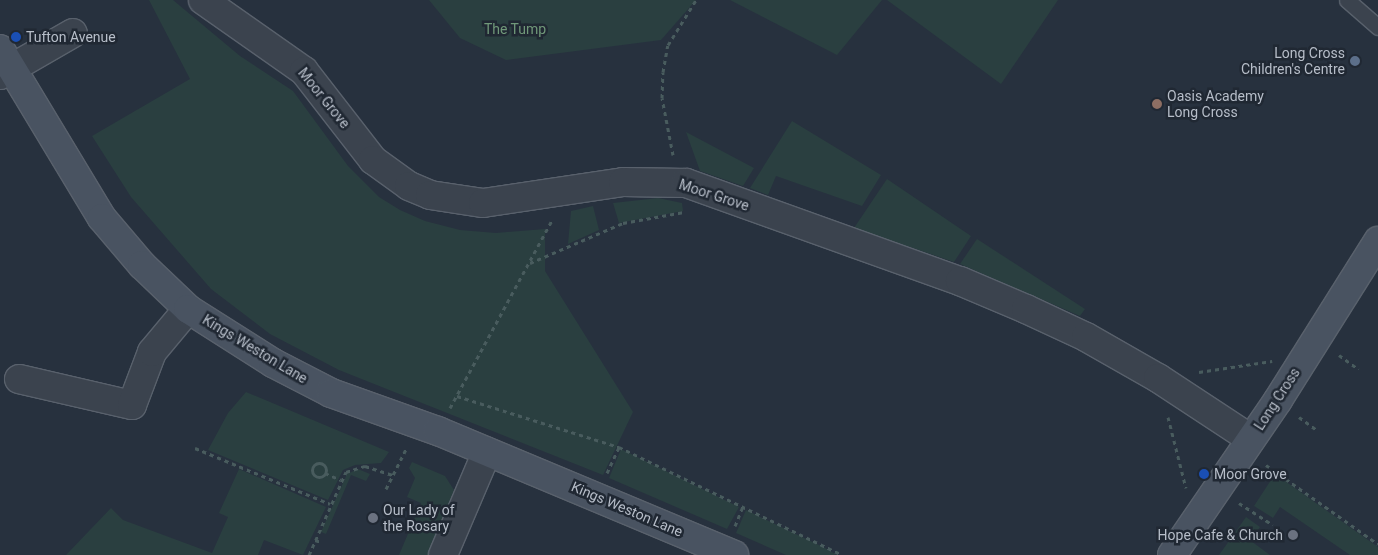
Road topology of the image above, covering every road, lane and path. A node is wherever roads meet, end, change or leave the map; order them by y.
1 (203, 0) edge
2 (696, 0) edge
3 (1347, 0) edge
4 (1378, 27) edge
5 (73, 33) dead end
6 (4, 64) edge
7 (678, 181) junction
8 (568, 192) junction
9 (714, 193) junction
10 (1378, 241) edge
11 (529, 263) junction
12 (188, 309) junction
13 (1339, 355) dead end
14 (1358, 369) dead end
15 (18, 379) dead end
16 (457, 396) junction
17 (1298, 416) dead end
18 (428, 427) junction
19 (1317, 430) dead end
20 (1247, 444) junction
21 (196, 448) dead end
22 (487, 452) junction
23 (325, 473) junction
24 (393, 475) junction
25 (341, 480) junction
26 (1218, 488) junction
27 (386, 489) dead end
28 (330, 504) junction
29 (1272, 525) dead end
30 (315, 540) junction
31 (321, 542) dead end
32 (1378, 544) edge
33 (719, 552) edge
34 (309, 555) edge
35 (443, 555) edge
36 (842, 555) edge
37 (1172, 555) edge

1 - 8 street, Moor Grove
2 - 7 path
3 - 4 lane
5 - 6 street
6 - 12 street, Kings Weston Lane
7 - 8 street, Moor Grove
7 - 9 street, Moor Grove
8 - 11 path
9 - 11 path
9 - 20 street, Moor Grove
10 - 20 street, Long Cross
11 - 16 path
12 - 15 street
12 - 18 street, Kings Weston Lane
13 - 14 path
16 - 18 path
16 - 36 path
17 - 19 path
18 - 22 street, Kings Weston Lane
18 - 24 path
20 - 26 street, Long Cross
20 - 32 path
21 - 28 path
22 - 33 street, Kings Weston Lane
22 - 35 street
23 - 23 path
23 - 25 path
24 - 25 path
24 - 27 path
25 - 28 path
26 - 29 path
26 - 37 street, Long Cross
28 - 30 path
30 - 31 path
30 - 34 path

